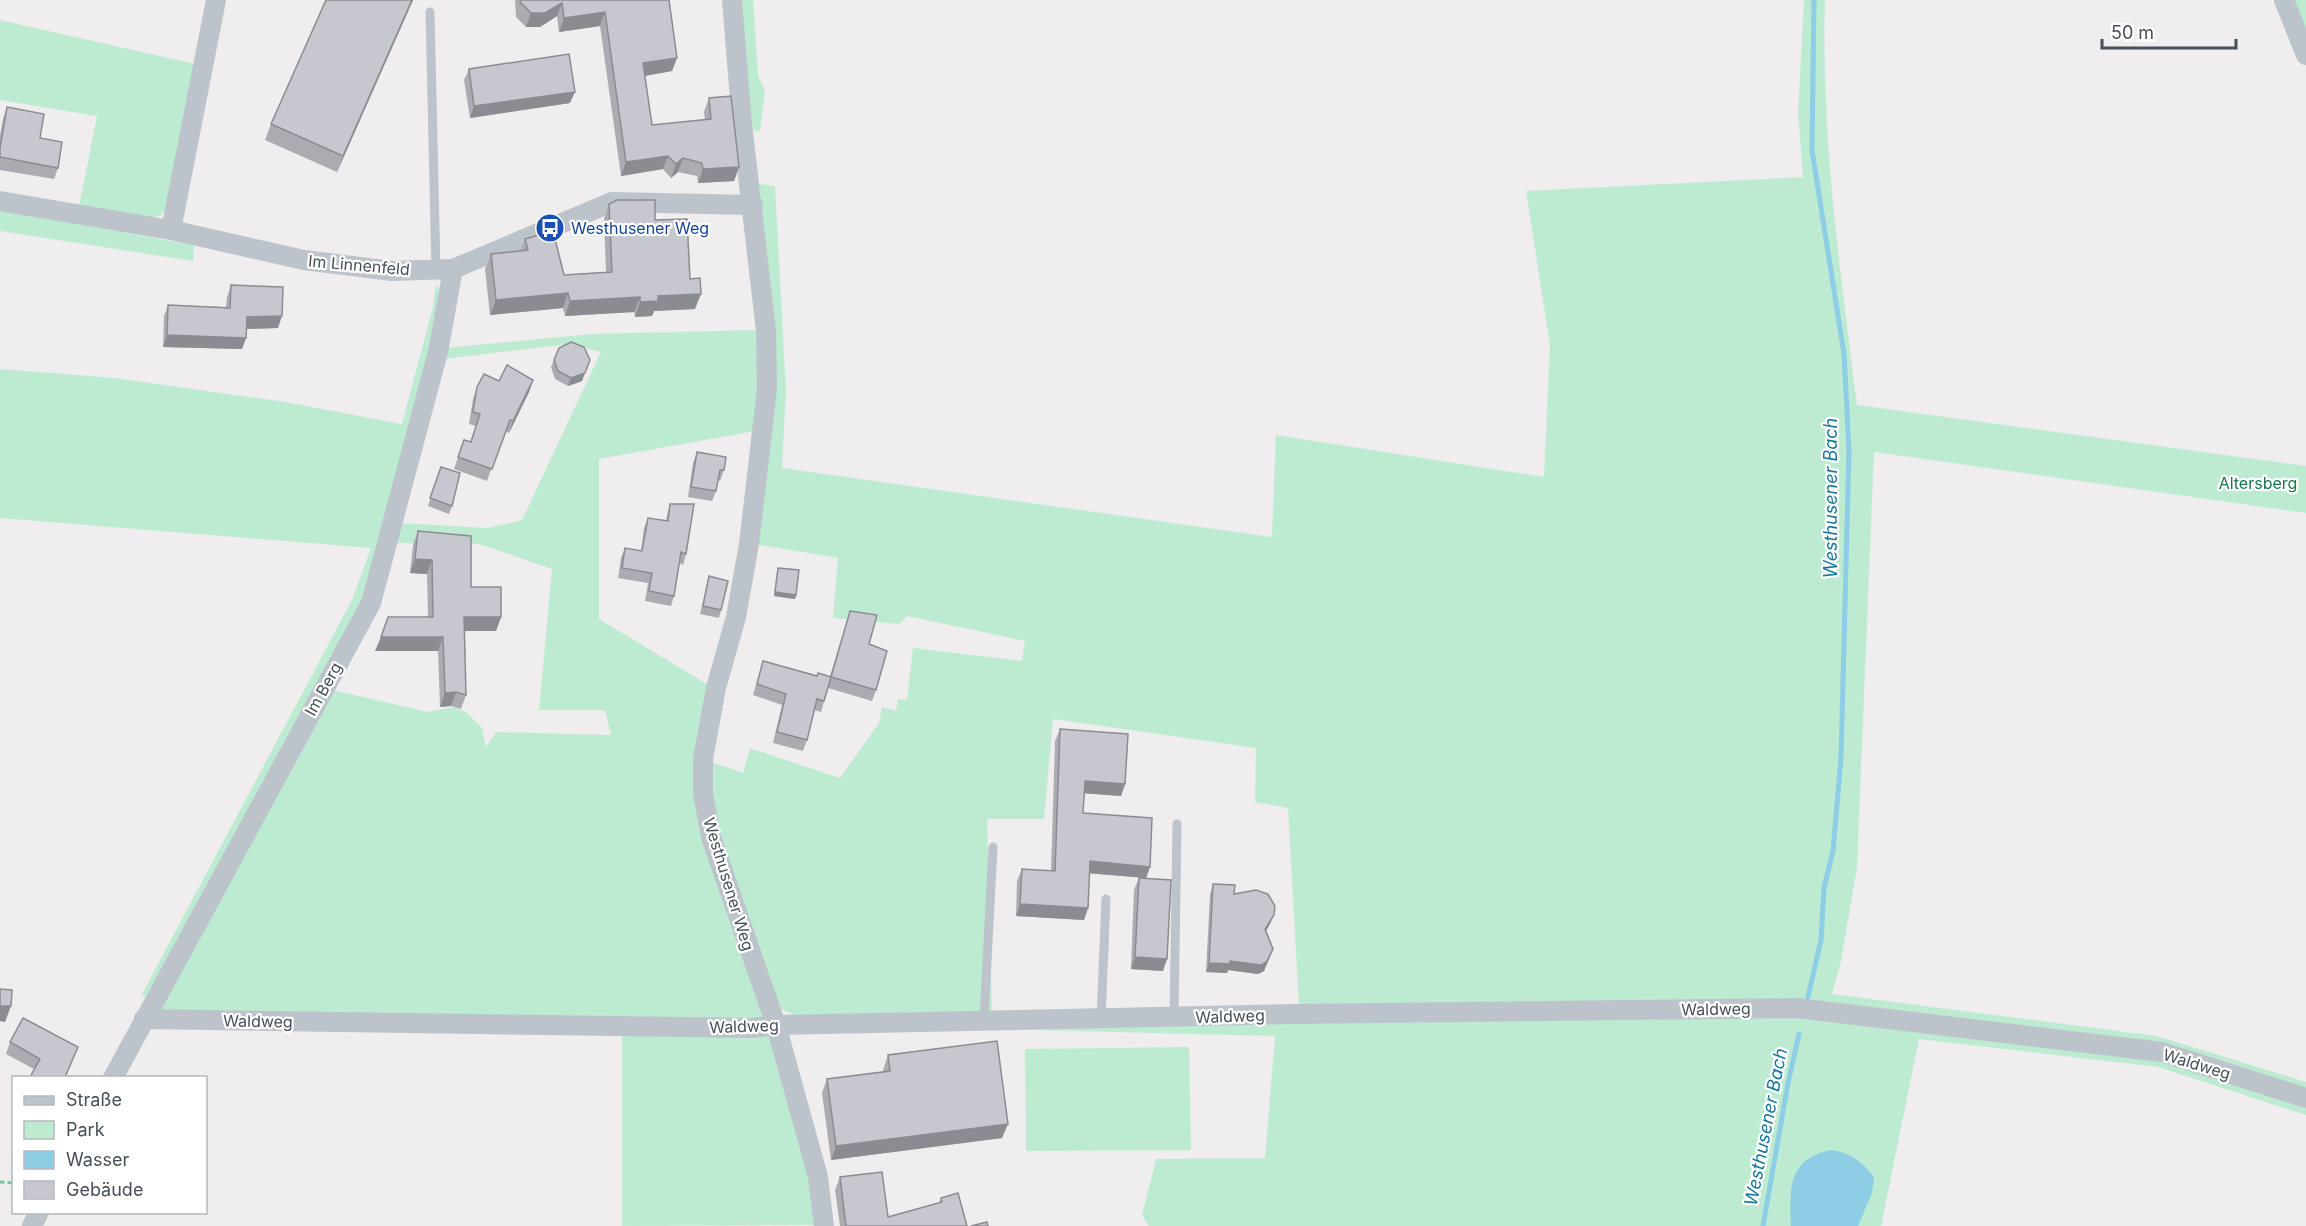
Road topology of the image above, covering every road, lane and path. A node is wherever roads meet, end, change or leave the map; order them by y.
1 (216, 0) edge
2 (732, 0) edge
3 (2284, 0) edge
4 (430, 12) dead end
5 (2306, 55) edge
6 (0, 201) edge
7 (753, 205) junction
8 (171, 230) junction
9 (444, 269) junction
10 (1177, 824) dead end
11 (993, 847) dead end
12 (1106, 899) dead end
13 (1174, 1017) junction
14 (144, 1019) junction
15 (984, 1019) junction
16 (1101, 1019) junction
17 (776, 1025) junction
18 (113, 1076) edge
19 (2306, 1098) edge
20 (824, 1226) edge

1 - 8 street
2 - 7 street, Westhusener Weg
3 - 5 street
4 - 9 lane
6 - 8 street, Im Linnenfeld
7 - 9 street, Im Linnenfeld
7 - 17 street, Westhusener Weg
8 - 9 street, Im Linnenfeld
9 - 14 street, Im Berg
10 - 13 lane
11 - 15 lane
12 - 16 lane
13 - 16 street, Waldweg
13 - 19 street, Waldweg
14 - 17 street, Waldweg
14 - 18 street, Im Berg
15 - 16 street, Waldweg
15 - 17 street, Waldweg
17 - 20 street, Westhusener Weg

